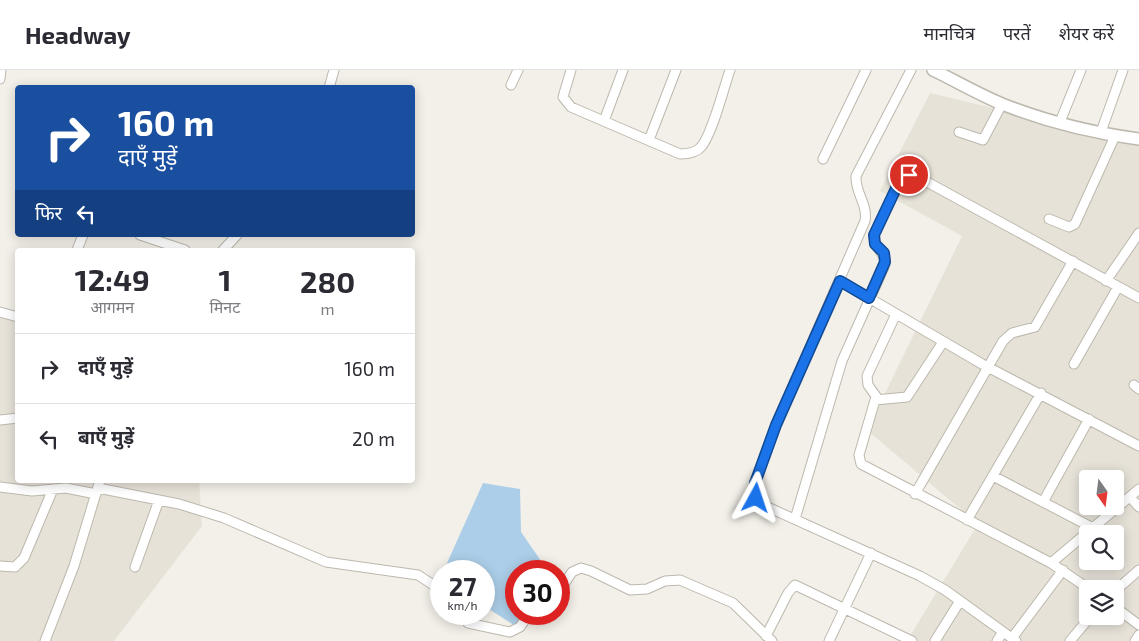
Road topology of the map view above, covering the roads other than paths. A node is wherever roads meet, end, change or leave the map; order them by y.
1 (1, 70) edge
2 (334, 70) edge
3 (518, 70) edge
4 (571, 70) edge
5 (623, 70) edge
6 (676, 70) edge
7 (730, 70) edge
8 (866, 70) edge
9 (911, 70) edge
10 (933, 70) edge
11 (1081, 70) edge
12 (1123, 70) edge
13 (0, 80) edge
14 (330, 85) edge
15 (511, 85) dead end
16 (1002, 104) junction
17 (604, 121) junction
18 (1060, 122) junction
19 (959, 132) dead end
20 (1101, 132) junction
21 (1115, 136) junction
22 (1139, 138) edge
23 (648, 140) junction
24 (823, 159) dead end
25 (1049, 219) dead end
26 (1139, 233) edge
27 (146, 237) edge
28 (235, 237) edge
29 (179, 248) edge
30 (225, 248) edge
31 (1073, 262) junction
32 (1106, 280) junction
33 (840, 281) junction
34 (1118, 287) junction
35 (869, 298) junction
36 (1139, 298) edge
37 (0, 312) edge
38 (896, 314) junction
39 (15, 316) edge
40 (943, 342) junction
41 (1074, 364) dead end
42 (989, 368) junction
43 (1041, 393) junction
44 (878, 399) junction
45 (15, 418) edge
46 (1089, 419) junction
47 (0, 420) edge
48 (1139, 446) edge
49 (992, 476) junction
50 (98, 487) edge
51 (0, 488) edge
52 (53, 489) junction
53 (1139, 489) edge
54 (915, 494) junction
55 (1130, 497) junction
56 (159, 500) junction
57 (1043, 502) junction
58 (1139, 507) edge
59 (795, 519) junction
60 (967, 520) junction
61 (1087, 525) edge
62 (1097, 525) edge
63 (1079, 540) edge
64 (871, 553) junction
65 (1051, 563) junction
66 (0, 566) edge
67 (135, 568) dead end
68 (1063, 570) junction
69 (1139, 570) edge
70 (570, 575) edge
71 (1079, 582) edge
72 (430, 583) edge
73 (1124, 583) edge
74 (960, 601) junction
75 (846, 608) junction
76 (1124, 613) edge
77 (1139, 624) edge
78 (477, 625) edge
79 (521, 625) edge
80 (1083, 625) edge
81 (1003, 632) junction
82 (1139, 635) edge
83 (769, 638) edge
84 (897, 638) edge
85 (1014, 640) edge
86 (45, 641) edge
87 (829, 641) edge
88 (912, 641) edge
89 (935, 641) edge
90 (997, 641) edge
91 (1070, 641) edge
92 (1135, 641) edge

1 - 13 street
2 - 14 street
3 - 15 street
4 - 17 street
5 - 17 street
6 - 23 street
7 - 23 street
8 - 24 street
9 - 33 street
10 - 16 street
11 - 18 street
12 - 20 street
16 - 18 street
16 - 19 street
17 - 23 street
18 - 20 street
20 - 21 street
21 - 22 street
21 - 25 street
26 - 32 street
27 - 29 street
28 - 30 street
31 - 32 street
31 - 35 street
31 - 42 street
32 - 34 street
33 - 35 street
33 - 59 street
34 - 36 street
34 - 41 street
35 - 38 street
35 - 59 street
37 - 39 street
38 - 40 street
38 - 44 street
40 - 42 street
40 - 44 street
42 - 43 street
42 - 54 street
43 - 46 street
43 - 49 street
44 - 54 street
45 - 47 street
46 - 48 street
46 - 57 street
49 - 57 street
49 - 60 street
50 - 52 street
50 - 56 street
50 - 86 street
51 - 52 street
52 - 66 street
53 - 55 street
54 - 60 street
55 - 58 street
55 - 62 street
56 - 67 street
56 - 72 street
57 - 61 street
59 - 64 street
60 - 65 street
63 - 65 street
64 - 74 street
64 - 75 street
65 - 68 street
68 - 71 street
68 - 85 street
69 - 73 street
70 - 83 street
74 - 81 street
74 - 89 street
75 - 83 street
75 - 84 street
75 - 87 street
76 - 77 street
78 - 79 street
80 - 91 street
81 - 85 street
81 - 90 street
82 - 92 street
84 - 88 street

